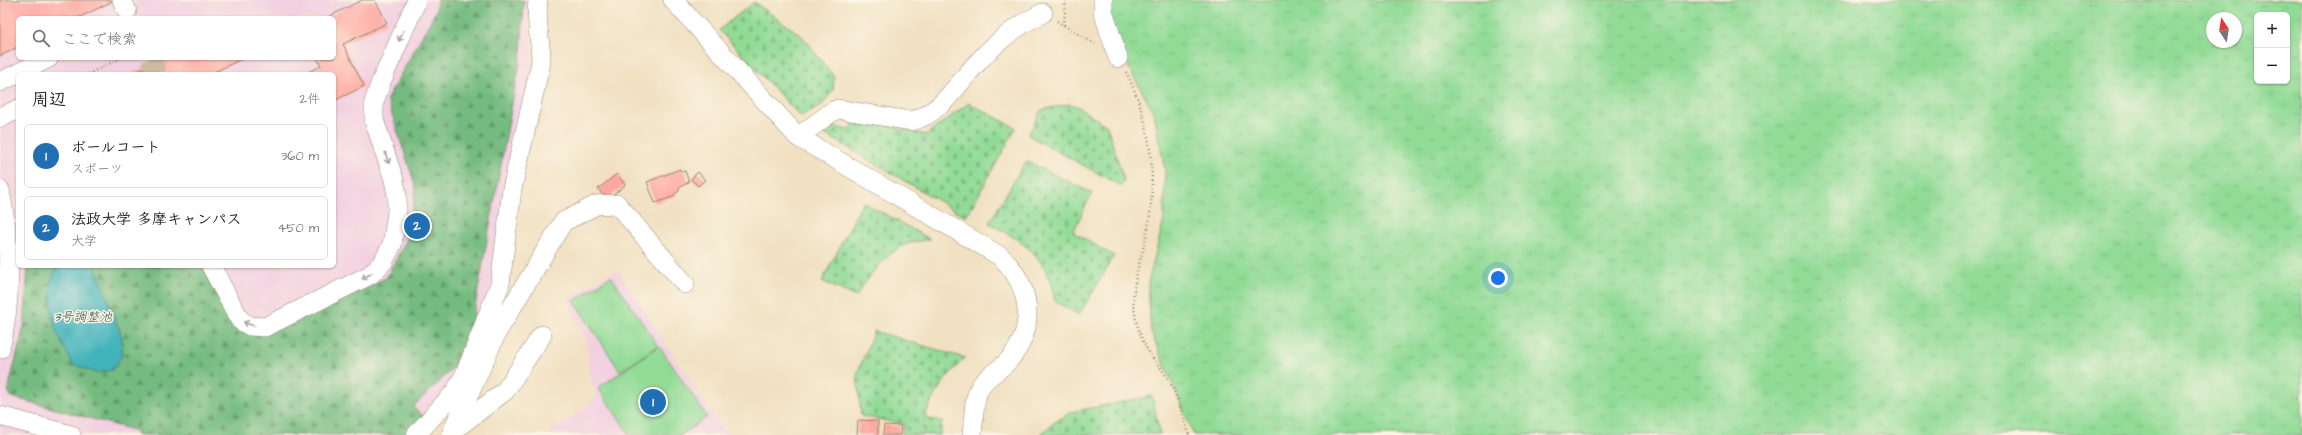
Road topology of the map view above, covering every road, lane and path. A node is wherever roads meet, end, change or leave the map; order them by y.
1 (417, 0) edge
2 (538, 0) edge
3 (673, 0) edge
4 (1066, 0) edge
5 (1103, 0) edge
6 (1043, 13) joint
7 (1064, 25) junction
8 (1118, 58) junction
9 (117, 60) edge
10 (38, 61) edge
11 (18, 72) edge
12 (92, 72) edge
13 (16, 73) edge
14 (0, 82) edge
15 (16, 110) edge
16 (0, 118) edge
17 (798, 137) junction
18 (0, 190) edge
19 (212, 268) edge
20 (685, 284) dead end
21 (490, 329) junction
22 (542, 334) dead end
23 (0, 349) edge
24 (0, 416) edge
25 (450, 434) edge
26 (71, 435) edge
27 (416, 435) edge
28 (972, 435) edge
29 (1189, 435) edge

1 -> 19 street
2 - 21 street
3 - 17 street
4 - 7 path
5 - 8 street
6 - 7 path
6 - 17 street
7 - 8 path
8 - 29 path
9 - 12 path
10 - 11 street
13 - 14 street
15 - 16 street
17 - 28 street
18 - 23 street
20 - 21 street
21 - 25 street
21 - 27 street
22 - 25 street
24 - 26 street

